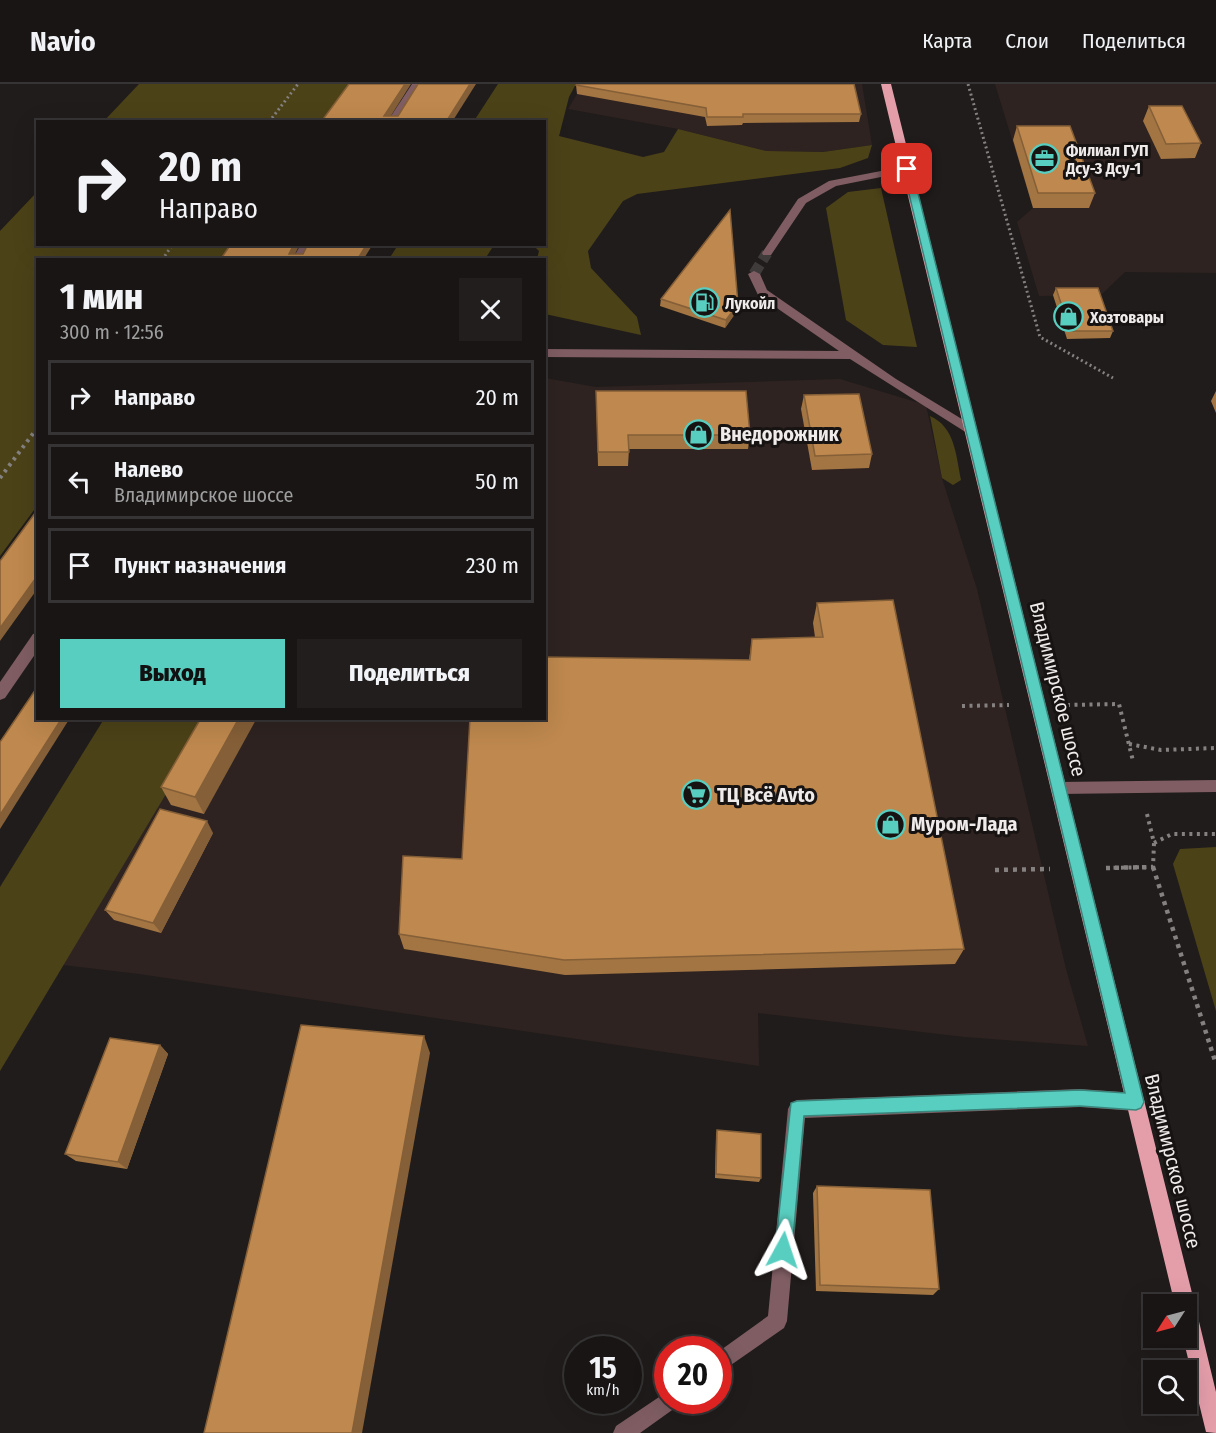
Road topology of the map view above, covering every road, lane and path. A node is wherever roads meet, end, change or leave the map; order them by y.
1 (298, 84) edge
2 (417, 84) edge
3 (886, 84) edge
4 (968, 84) edge
5 (271, 120) edge
6 (393, 120) edge
7 (907, 169) junction
8 (767, 253) tunnel mouth
9 (754, 274) dead end
10 (546, 353) edge
11 (853, 355) junction
12 (1113, 378) dead end
13 (36, 430) edge
14 (971, 430) junction
15 (0, 477) edge
16 (36, 641) edge
17 (0, 694) edge
18 (1038, 705) junction
19 (962, 706) dead end
20 (1129, 744) junction
21 (1216, 748) edge
22 (1216, 786) edge
23 (1140, 787) junction
24 (1059, 788) junction
25 (1216, 834) edge
26 (1154, 843) junction
27 (1216, 1064) edge
28 (1136, 1102) junction
29 (1182, 1294) edge
30 (1195, 1348) edge
31 (732, 1354) edge
32 (654, 1411) edge
33 (1216, 1432) edge
34 (623, 1433) edge

1 - 5 path
2 - 6 street
3 - 7 main road, Владимирское шоссе
4 - 12 path
7 - 8 street
7 - 14 main road, Владимирское шоссе
9 - 11 street
10 - 11 street
11 - 14 street
13 - 15 path
14 - 18 main road, Владимирское шоссе
16 - 17 street
18 - 19 path
18 - 20 path
18 - 24 main road, Владимирское шоссе
20 - 21 path
20 - 23 path
22 - 23 street
23 - 24 street
23 - 26 path
24 - 28 main road, Владимирское шоссе
25 - 26 path
26 - 27 path
28 - 29 main road, Владимирское шоссе
28 - 31 street
30 - 33 main road
32 - 34 street

